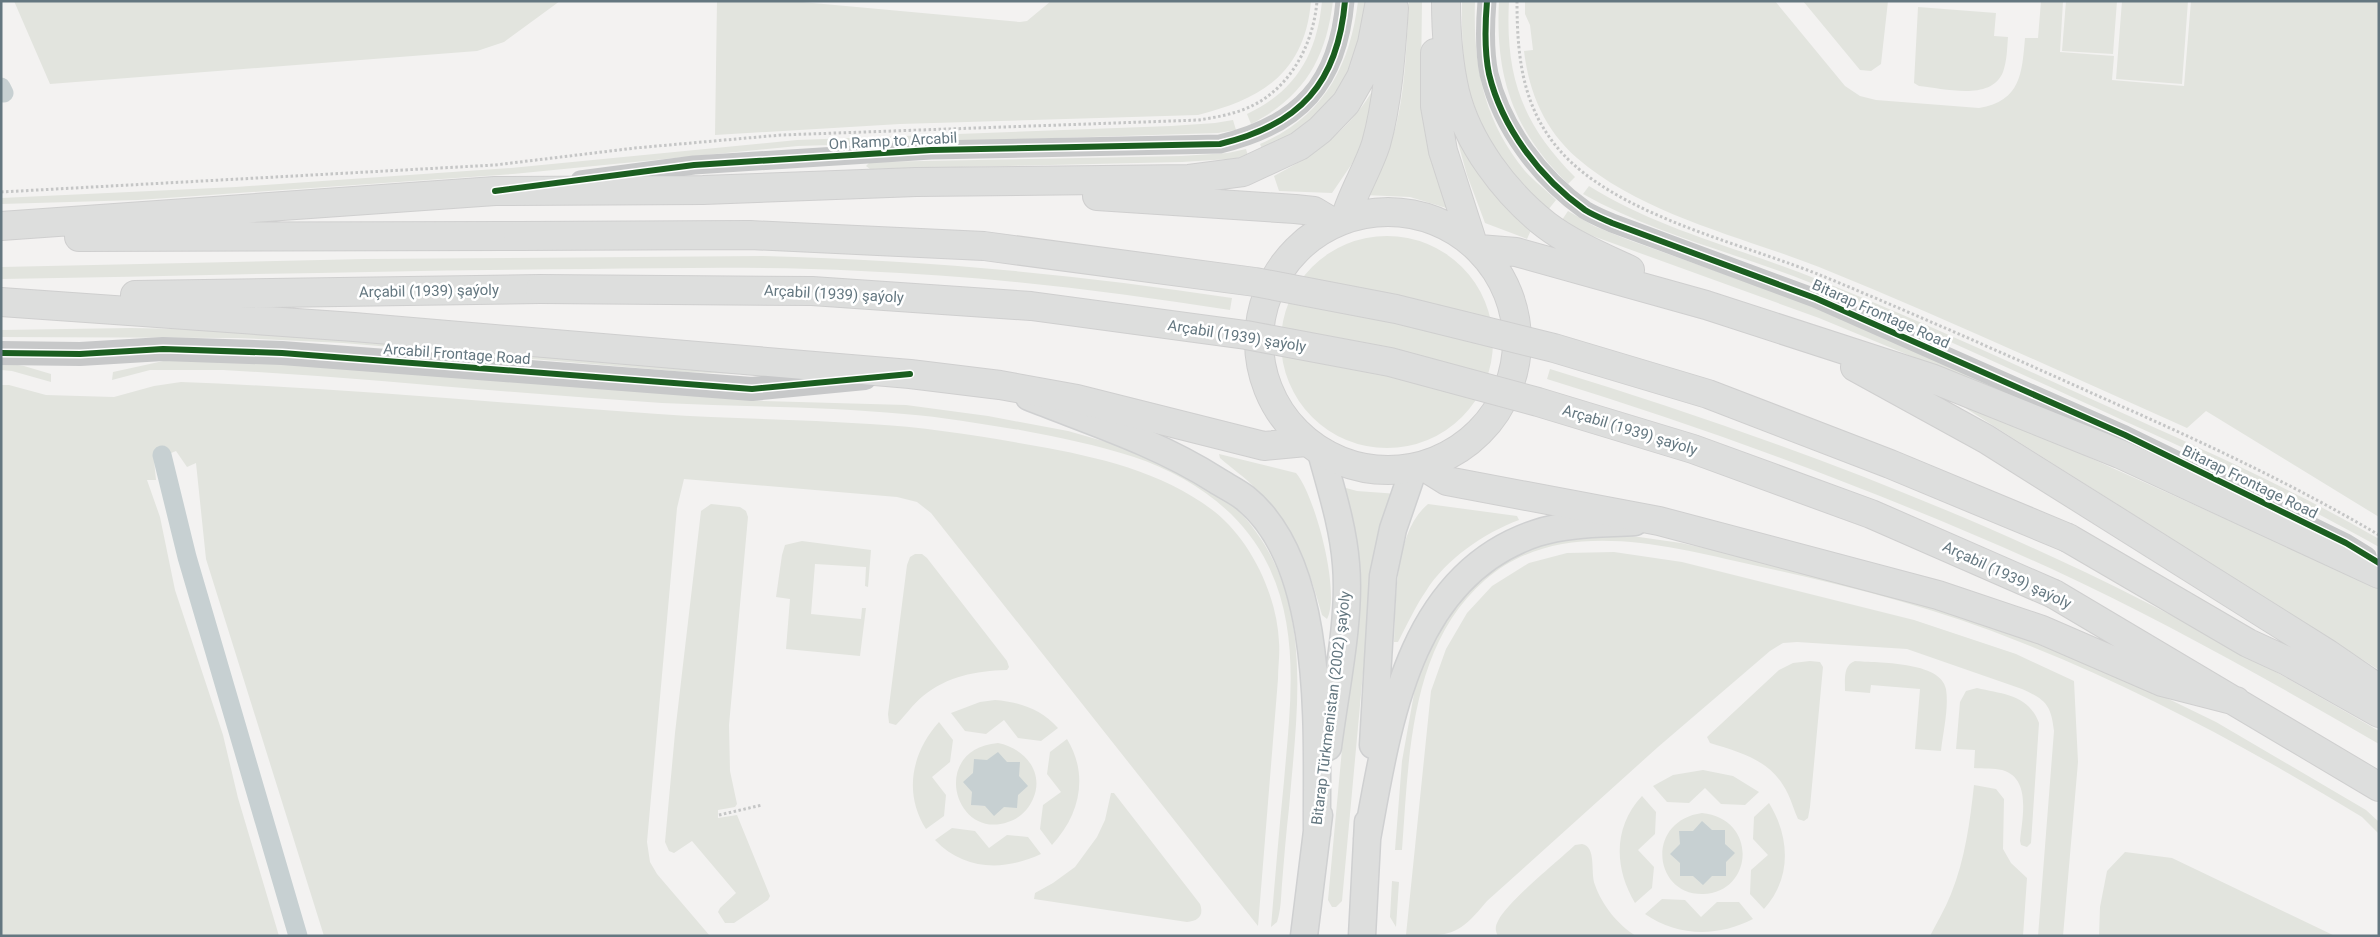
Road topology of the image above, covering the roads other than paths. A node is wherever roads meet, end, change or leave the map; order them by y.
1 (1345, 1) edge
2 (1380, 1) edge
3 (1394, 1) edge
4 (1440, 1) edge
5 (1446, 1) edge
6 (1487, 1) edge
7 (916, 182) junction
8 (495, 191) junction
9 (1340, 221) junction
10 (1, 226) edge
11 (1, 237) edge
12 (1476, 245) junction
13 (1, 297) edge
14 (1, 302) edge
15 (1706, 305) junction
16 (1788, 331) junction
17 (1, 353) edge
18 (910, 374) junction
19 (1000, 385) junction
20 (1314, 447) junction
21 (1418, 467) junction
22 (1659, 521) junction
23 (2379, 563) edge
24 (2379, 574) edge
25 (2379, 689) edge
26 (2236, 701) junction
27 (2379, 713) edge
28 (2379, 787) edge
29 (1317, 833) junction
30 (1367, 839) junction
31 (1304, 936) edge
32 (1362, 936) edge

1 - 8 street, On Ramp to Arcabil
2 - 7 main road
3 - 9 main road
4 - 12 main road
5 - 15 main road
6 - 23 street, Bitarap Frontage Road
7 - 8 main road
7 - 9 main road
8 - 10 main road
9 - 12 main road
9 - 20 main road
11 - 27 main road, bridge
12 - 15 main road
12 - 21 main road
13 - 26 main road, Arçabil (1939) şaýoly, bridge
14 - 18 main road
15 - 16 main road
16 - 24 main road
16 - 25 main road
17 - 18 street, Arcabil Frontage Road
18 - 19 main road
19 - 20 main road
19 - 29 main road
20 - 21 main road
20 - 29 main road, Bitarap Türkmenistan (2002) şaýoly
21 - 22 main road
21 - 30 main road
22 - 26 main road
22 - 30 main road
26 - 28 main road, Arçabil (1939) şaýoly
29 - 31 main road, Bitarap Türkmenistan (2002) şaýoly
30 - 32 main road

